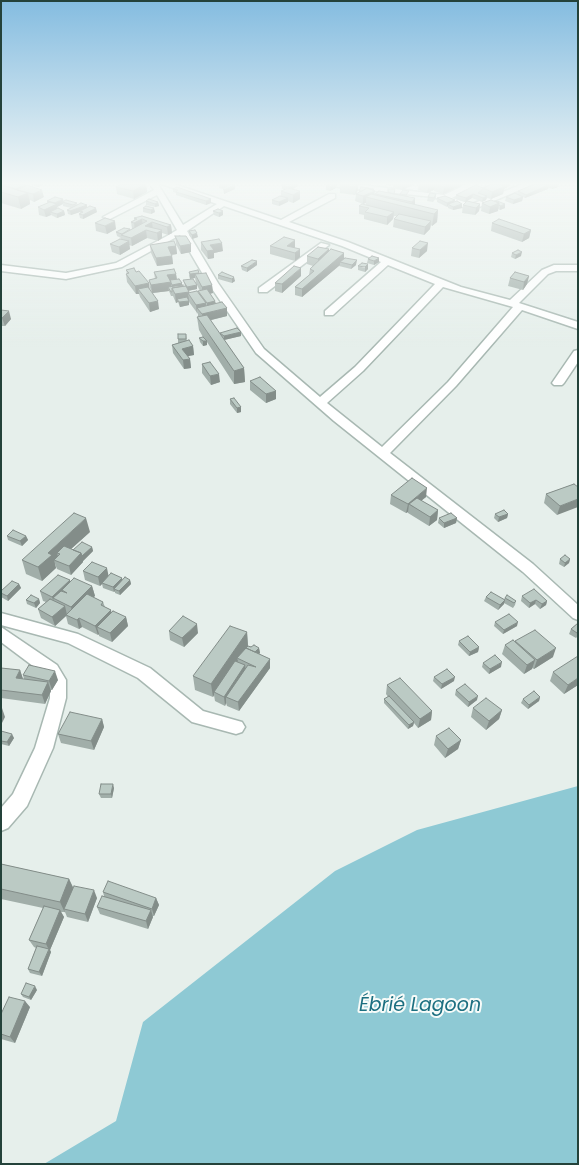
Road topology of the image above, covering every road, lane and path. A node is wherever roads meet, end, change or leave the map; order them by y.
1 (166, 238) edge
2 (186, 238) edge
3 (327, 238) edge
4 (332, 240) junction
5 (388, 261) junction
6 (1, 268) edge
7 (578, 268) edge
8 (442, 282) junction
9 (263, 290) dead end
10 (516, 305) junction
11 (329, 313) dead end
12 (578, 326) edge
13 (578, 353) edge
14 (558, 383) dead end
15 (320, 403) junction
16 (383, 454) junction
17 (578, 614) edge
18 (1, 620) edge
19 (1, 633) edge
20 (236, 727) dead end
21 (1, 822) edge

1 - 6 street
2 - 15 street
3 - 4 street
4 - 5 street
4 - 9 street
5 - 8 street
5 - 11 street
7 - 10 street
8 - 10 street
8 - 15 street
10 - 12 street
10 - 16 street
13 - 14 street
15 - 16 street
16 - 17 street
18 - 20 street
19 - 21 street

